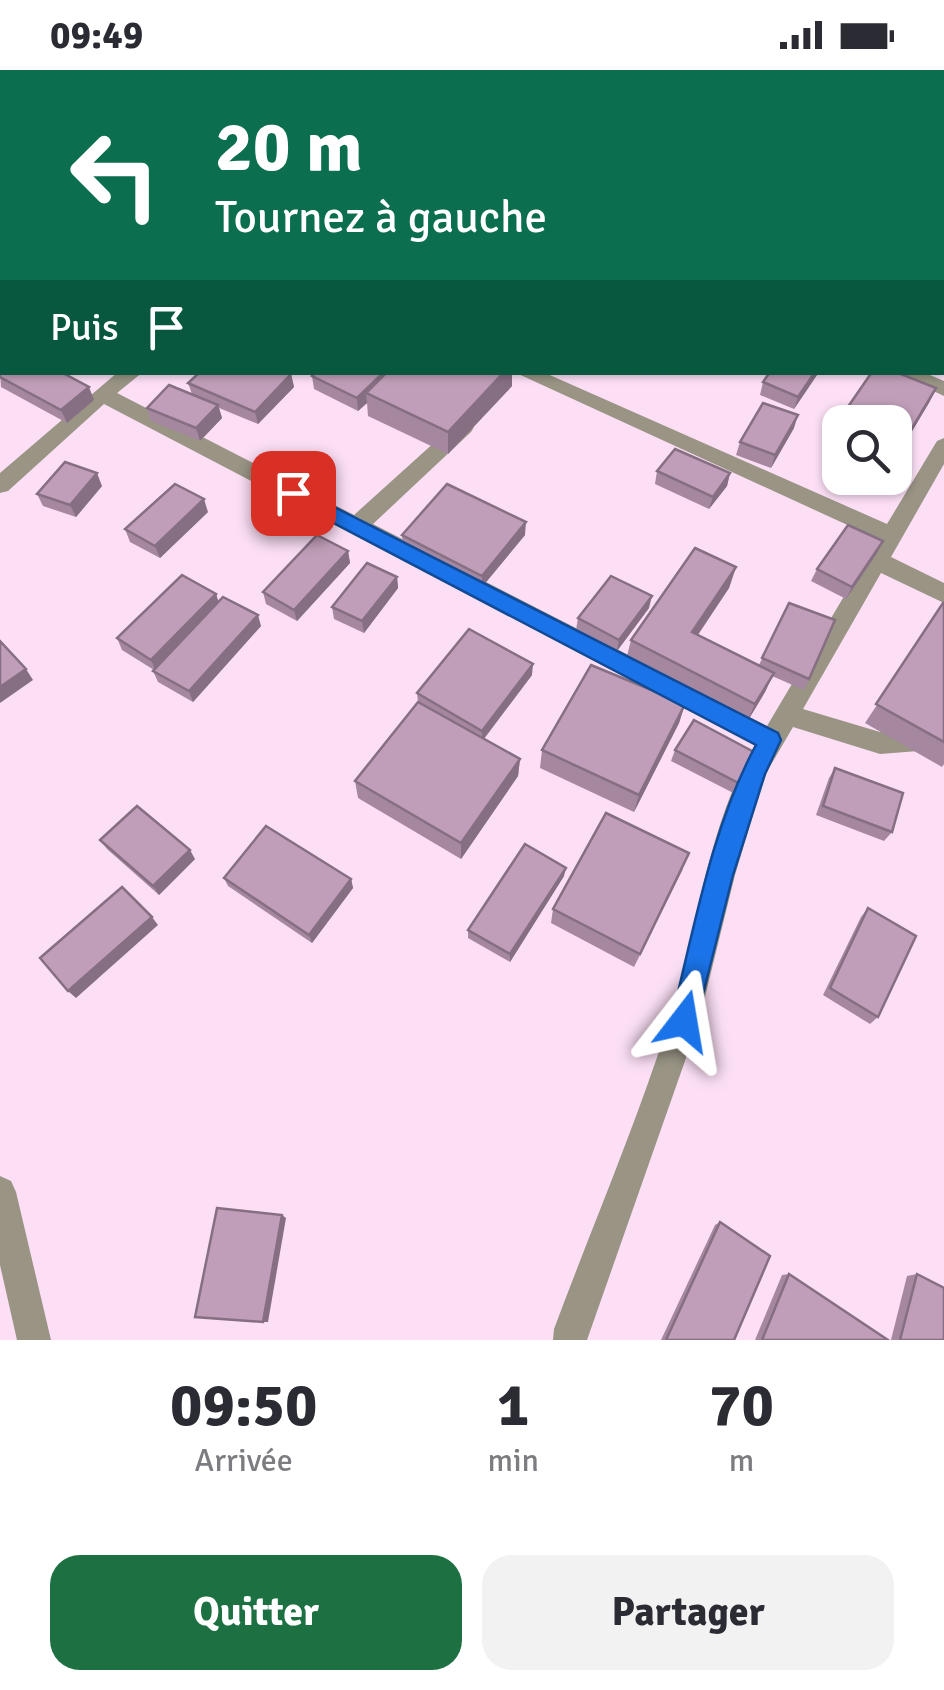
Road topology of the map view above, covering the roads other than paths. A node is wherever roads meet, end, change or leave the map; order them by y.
1 (130, 375) edge
2 (910, 375) edge
3 (519, 377) edge
4 (944, 389) edge
5 (102, 394) junction
6 (481, 411) edge
7 (944, 446) edge
8 (0, 485) edge
9 (356, 526) junction
10 (890, 535) junction
11 (876, 560) junction
12 (944, 594) edge
13 (785, 713) junction
14 (944, 738) edge
15 (770, 740) junction
16 (0, 1192) edge
17 (34, 1340) edge
18 (570, 1340) edge

1 - 5 street
2 - 4 street
3 - 10 street
5 - 8 street
5 - 9 street
6 - 9 street
7 - 10 street
9 - 15 street
10 - 11 street
11 - 12 street
11 - 13 street
13 - 14 street
13 - 15 street
15 - 18 street
16 - 17 street

